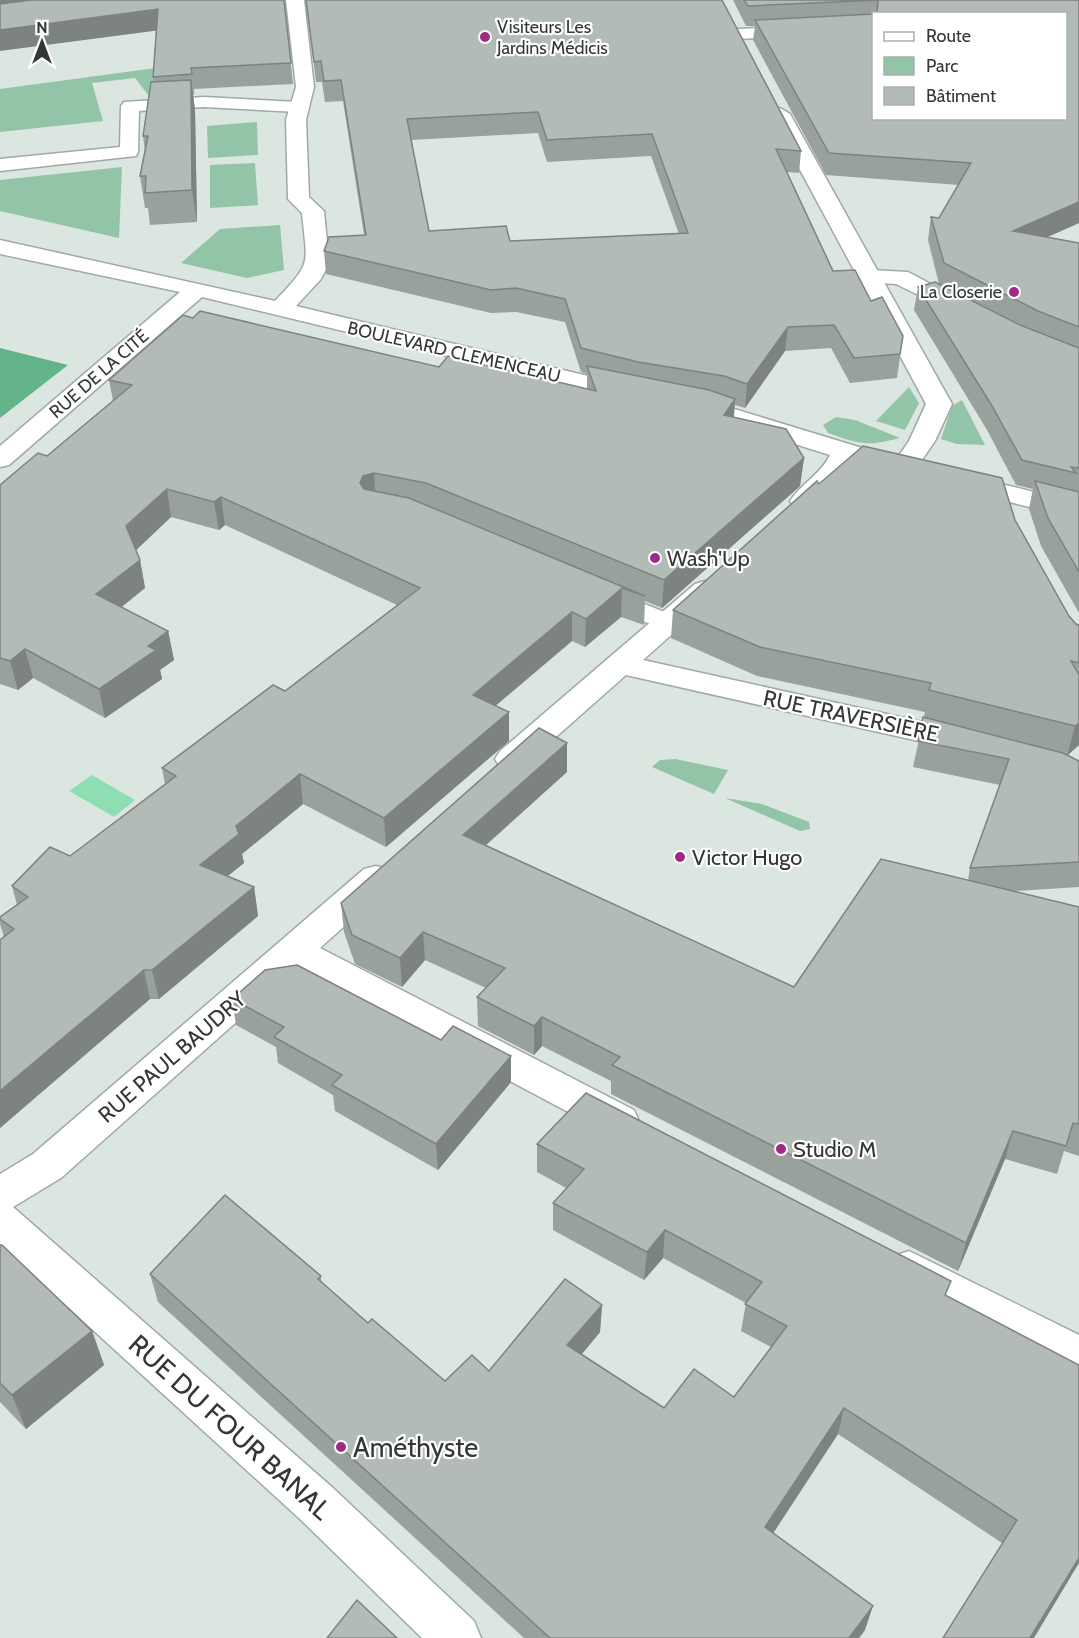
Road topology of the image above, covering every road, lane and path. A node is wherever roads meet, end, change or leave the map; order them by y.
1 (295, 0) edge
2 (727, 13) edge
3 (872, 27) edge
4 (738, 34) junction
5 (748, 54) edge
6 (769, 95) edge
7 (298, 107) junction
8 (0, 165) edge
9 (0, 247) edge
10 (871, 276) junction
11 (197, 289) junction
12 (279, 310) junction
13 (972, 315) edge
14 (844, 453) junction
15 (0, 459) edge
16 (924, 471) junction
17 (1008, 495) junction
18 (1079, 511) edge
19 (781, 520) edge
20 (1019, 527) edge
21 (729, 568) edge
22 (581, 586) edge
23 (668, 623) junction
24 (623, 663) junction
25 (986, 747) edge
26 (488, 779) edge
27 (400, 856) edge
28 (296, 949) junction
29 (656, 1139) edge
30 (0, 1195) edge
31 (0, 1220) edge
32 (878, 1253) edge
33 (1079, 1357) edge
34 (457, 1638) edge

1 - 7 street
2 - 4 street
3 - 4 lane
4 - 5 street
6 - 10 street
7 - 8 lane
7 - 12 street
9 - 11 street, BOULEVARD CLEMENCEAU
10 - 13 street
10 - 16 street
11 - 12 street, BOULEVARD CLEMENCEAU
11 - 15 street, RUE DE LA CITÉ
12 - 14 street, BOULEVARD CLEMENCEAU
14 - 16 street, BOULEVARD CLEMENCEAU
14 - 19 street
16 - 17 street, BOULEVARD CLEMENCEAU
17 - 18 street, BOULEVARD CLEMENCEAU
17 - 20 street
21 - 23 street
22 - 23 lane
23 - 24 street
24 - 25 street, RUE TRAVERSIÈRE
24 - 26 street
27 - 28 street, RUE PAUL BAUDRY
28 - 29 street
28 - 30 street, RUE PAUL BAUDRY
31 - 34 street, RUE DU FOUR BANAL
32 - 33 street

